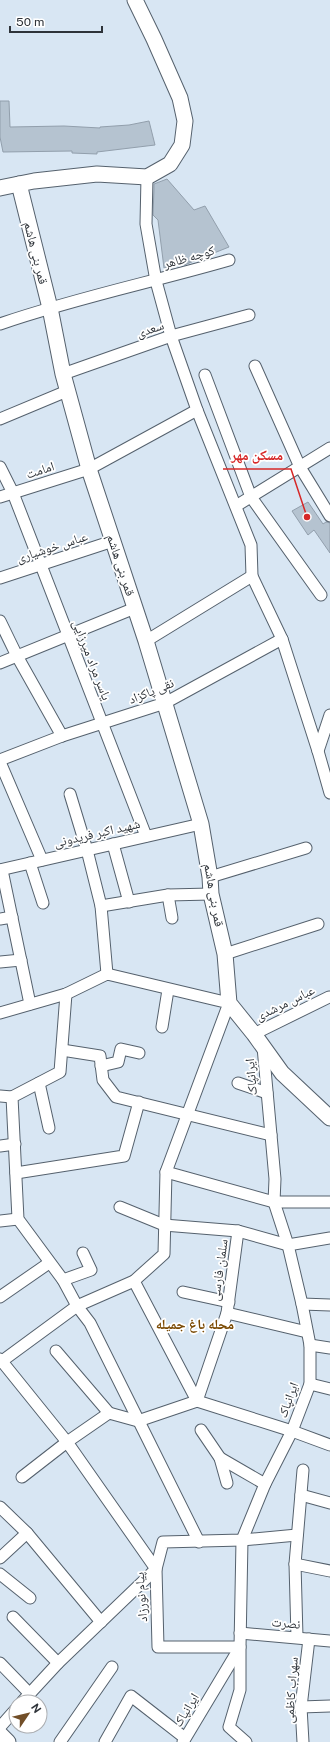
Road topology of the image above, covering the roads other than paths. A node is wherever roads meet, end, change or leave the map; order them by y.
1 (135, 0) edge
2 (147, 177) junction
3 (19, 184) junction
4 (0, 188) edge
5 (229, 260) dead end
6 (156, 281) junction
7 (50, 308) junction
8 (249, 315) dead end
9 (0, 323) edge
10 (171, 336) junction
11 (255, 366) dead end
12 (63, 374) junction
13 (206, 375) dead end
14 (67, 391) junction
15 (197, 410) junction
16 (0, 419) edge
17 (329, 451) edge
18 (0, 467) edge
19 (300, 467) junction
20 (89, 469) junction
21 (13, 493) junction
22 (251, 496) junction
23 (0, 497) edge
24 (236, 506) junction
25 (330, 516) edge
26 (113, 541) junction
27 (41, 565) junction
28 (252, 576) junction
29 (0, 578) edge
30 (321, 595) dead end
31 (135, 608) junction
32 (0, 621) edge
33 (68, 635) junction
34 (282, 639) junction
35 (146, 641) junction
36 (17, 656) junction
37 (0, 663) edge
38 (165, 703) junction
39 (330, 715) edge
40 (101, 724) junction
41 (62, 736) junction
42 (318, 751) junction
43 (0, 761) edge
44 (330, 793) edge
45 (70, 794) dead end
46 (201, 824) junction
47 (146, 836) junction
48 (114, 844) junction
49 (306, 848) dead end
50 (87, 850) junction
51 (42, 860) junction
52 (30, 863) junction
53 (1, 870) edge
54 (210, 877) junction
55 (212, 894) junction
56 (168, 895) junction
57 (129, 902) junction
58 (43, 903) dead end
59 (101, 906) junction
60 (12, 917) junction
61 (172, 918) dead end
62 (0, 919) edge
63 (318, 924) dead end
64 (225, 954) junction
65 (21, 960) junction
66 (0, 962) edge
67 (106, 974) junction
68 (168, 990) junction
69 (66, 994) junction
70 (329, 997) dead end
71 (229, 1003) junction
72 (30, 1004) junction
73 (0, 1013) edge
74 (162, 1027) dead end
75 (254, 1034) junction
76 (263, 1046) junction
77 (62, 1050) junction
78 (139, 1053) dead end
79 (101, 1066) junction
80 (40, 1083) junction
81 (238, 1083) dead end
82 (267, 1093) junction
83 (0, 1096) edge
84 (12, 1097) junction
85 (139, 1102) junction
86 (186, 1114) junction
87 (330, 1117) edge
88 (49, 1128) dead end
89 (271, 1135) junction
90 (15, 1144) junction
91 (0, 1146) edge
92 (166, 1172) junction
93 (16, 1173) junction
94 (274, 1202) junction
95 (330, 1202) edge
96 (120, 1207) dead end
97 (18, 1219) junction
98 (0, 1221) edge
99 (164, 1225) junction
100 (238, 1231) junction
101 (330, 1238) edge
102 (288, 1245) junction
103 (83, 1253) dead end
104 (49, 1262) junction
105 (63, 1280) junction
106 (134, 1281) junction
107 (183, 1292) dead end
108 (0, 1297) edge
109 (229, 1302) junction
110 (302, 1304) junction
111 (330, 1305) edge
112 (77, 1306) junction
113 (227, 1313) junction
114 (307, 1332) junction
115 (310, 1345) junction
116 (330, 1348) edge
117 (56, 1351) dead end
118 (1, 1360) edge
119 (310, 1384) junction
120 (330, 1389) edge
121 (197, 1401) junction
122 (109, 1413) junction
123 (138, 1421) junction
124 (201, 1430) dead end
125 (292, 1431) junction
126 (67, 1442) junction
127 (330, 1444) edge
128 (220, 1458) junction
129 (303, 1470) dead end
130 (22, 1477) dead end
131 (227, 1483) dead end
132 (265, 1484) junction
133 (301, 1495) junction
134 (330, 1503) edge
135 (0, 1507) edge
136 (27, 1533) junction
137 (297, 1535) junction
138 (242, 1540) junction
139 (199, 1542) junction
140 (0, 1558) edge
141 (295, 1564) junction
142 (156, 1569) junction
143 (330, 1571) edge
144 (0, 1574) edge
145 (30, 1598) dead end
146 (13, 1617) dead end
147 (101, 1622) junction
148 (240, 1634) junction
149 (297, 1637) junction
150 (309, 1639) junction
151 (330, 1641) edge
152 (240, 1647) junction
153 (0, 1663) edge
154 (58, 1663) junction
155 (112, 1667) dead end
156 (23, 1694) edge
157 (30, 1694) edge
158 (302, 1706) junction
159 (330, 1706) edge
160 (8, 1718) edge
161 (0, 1727) edge
162 (0, 1734) edge
163 (184, 1740) edge
164 (8, 1742) edge
165 (60, 1742) edge
166 (105, 1742) edge
167 (246, 1742) edge
168 (303, 1742) edge

1 - 2 street
2 - 3 street
2 - 6 street
3 - 4 street
3 - 7 street, قمر بنی هاشم
5 - 6 street, کوچه ظاهر
6 - 7 street, کوچه ظاهر
6 - 10 street
7 - 9 street, کوچه ظاهر
7 - 12 street, قمر بنی هاشم
8 - 10 street, سعدی
10 - 12 street, سعدی
10 - 15 street
11 - 19 street
12 - 14 street, قمر بنی هاشم
13 - 22 street
14 - 16 street
14 - 20 street, قمر بنی هاشم
15 - 20 street, امامت
15 - 24 street
17 - 19 street
18 - 21 street, یاسر مراد میرزایی
19 - 22 street
19 - 25 street
20 - 21 street, امامت
20 - 26 street, قمر بنی هاشم
21 - 23 street, امامت
21 - 27 street, یاسر مراد میرزایی
22 - 24 street
22 - 30 street
24 - 28 street
26 - 27 street, عباس خوشیاری
26 - 31 street, قمر بنی هاشم
27 - 29 street, عباس خوشیاری
27 - 33 street, یاسر مراد میرزایی
28 - 34 street
28 - 35 street
31 - 33 street
31 - 35 street, قمر بنی هاشم
32 - 36 street
33 - 36 street
33 - 40 street, یاسر مراد میرزایی
34 - 38 street, نقی پاکزاد
34 - 42 street
35 - 38 street, قمر بنی هاشم
36 - 37 street
36 - 41 street
38 - 40 street, نقی پاکزاد
38 - 46 street, قمر بنی هاشم
39 - 42 street
40 - 41 street, نقی پاکزاد
40 - 47 street, یاسر مراد میرزایی
41 - 43 street, نقی پاکزاد
42 - 44 street
43 - 51 street
45 - 50 street
46 - 47 street, شهید اکبر فریدونی
46 - 54 street, قمر بنی هاشم
47 - 48 street, شهید اکبر فریدونی
48 - 50 street, شهید اکبر فریدونی
48 - 57 street
49 - 54 street
50 - 51 street, شهید اکبر فریدونی
50 - 59 street
51 - 52 street, شهید اکبر فریدونی
52 - 53 street, شهید اکبر فریدونی
52 - 58 street
53 - 60 street
54 - 55 street, قمر بنی هاشم
55 - 56 street
55 - 64 street, قمر بنی هاشم
56 - 57 street
56 - 61 street
57 - 59 street
59 - 67 street
60 - 62 street
60 - 65 street
63 - 64 street
64 - 71 street, قمر بنی هاشم
65 - 66 street
65 - 72 street
67 - 68 street
67 - 69 street
68 - 71 street
68 - 74 street
69 - 72 street
69 - 77 street
70 - 75 street, عباس مرشدی
71 - 75 street
71 - 86 street
72 - 73 street
75 - 76 street
76 - 82 street, ایرانپاک
76 - 87 street
77 - 79 street
77 - 80 street
78 - 79 street
79 - 85 street
80 - 84 street
80 - 88 street
81 - 82 street
82 - 89 street, ایرانپاک
83 - 84 street
84 - 90 street
85 - 86 street
85 - 93 street
86 - 89 street
86 - 92 street
89 - 94 street, ایرانپاک
90 - 91 street
90 - 93 street
92 - 94 street
92 - 99 street
93 - 97 street
94 - 95 street
94 - 102 street, ایرانپاک
96 - 99 street
97 - 98 street
97 - 104 street
99 - 100 street
99 - 106 street
100 - 102 street
100 - 109 street, سلمان فارسی
101 - 102 street
102 - 110 street, ایرانپاک
103 - 105 street
104 - 105 street
104 - 108 street
105 - 112 street
106 - 112 street
106 - 121 street
107 - 109 street
109 - 113 street, سلمان فارسی
110 - 111 street
110 - 114 street, ایرانپاک
112 - 118 street
112 - 123 street
113 - 114 street, سلمان فارسی
113 - 121 street, سلمان فارسی
114 - 115 street, ایرانپاک
115 - 116 street
115 - 119 street, ایرانپاک
117 - 122 street
118 - 126 street, پیام نورزاد
119 - 120 street
119 - 125 street, ایرانپاک
121 - 123 street
121 - 125 street
122 - 123 street
122 - 126 street
123 - 139 street
124 - 128 street
125 - 127 street
125 - 132 street, ایرانپاک
126 - 130 street
126 - 142 street, پیام نورزاد
128 - 131 street
128 - 132 street
129 - 133 street
132 - 138 street, ایرانپاک
133 - 134 street
133 - 137 street
135 - 136 street
136 - 140 street
136 - 147 street
137 - 138 street
137 - 141 street
138 - 139 street
138 - 148 street, ایرانپاک
139 - 142 street
141 - 143 street
141 - 149 street
142 - 147 street
142 - 152 street, پیام نورزاد
144 - 145 street
146 - 154 street
147 - 154 street
148 - 149 street, نصرت
148 - 152 street, ایرانپاک
149 - 150 street, نصرت
150 - 151 street, نصرت
150 - 158 street, سهراب کاظمی
152 - 163 street, ایرانپاک
152 - 167 street
153 - 156 street
154 - 157 street
155 - 165 street
158 - 159 street
158 - 168 street, سهراب کاظمی
160 - 161 street
162 - 164 street
163 - 166 street

